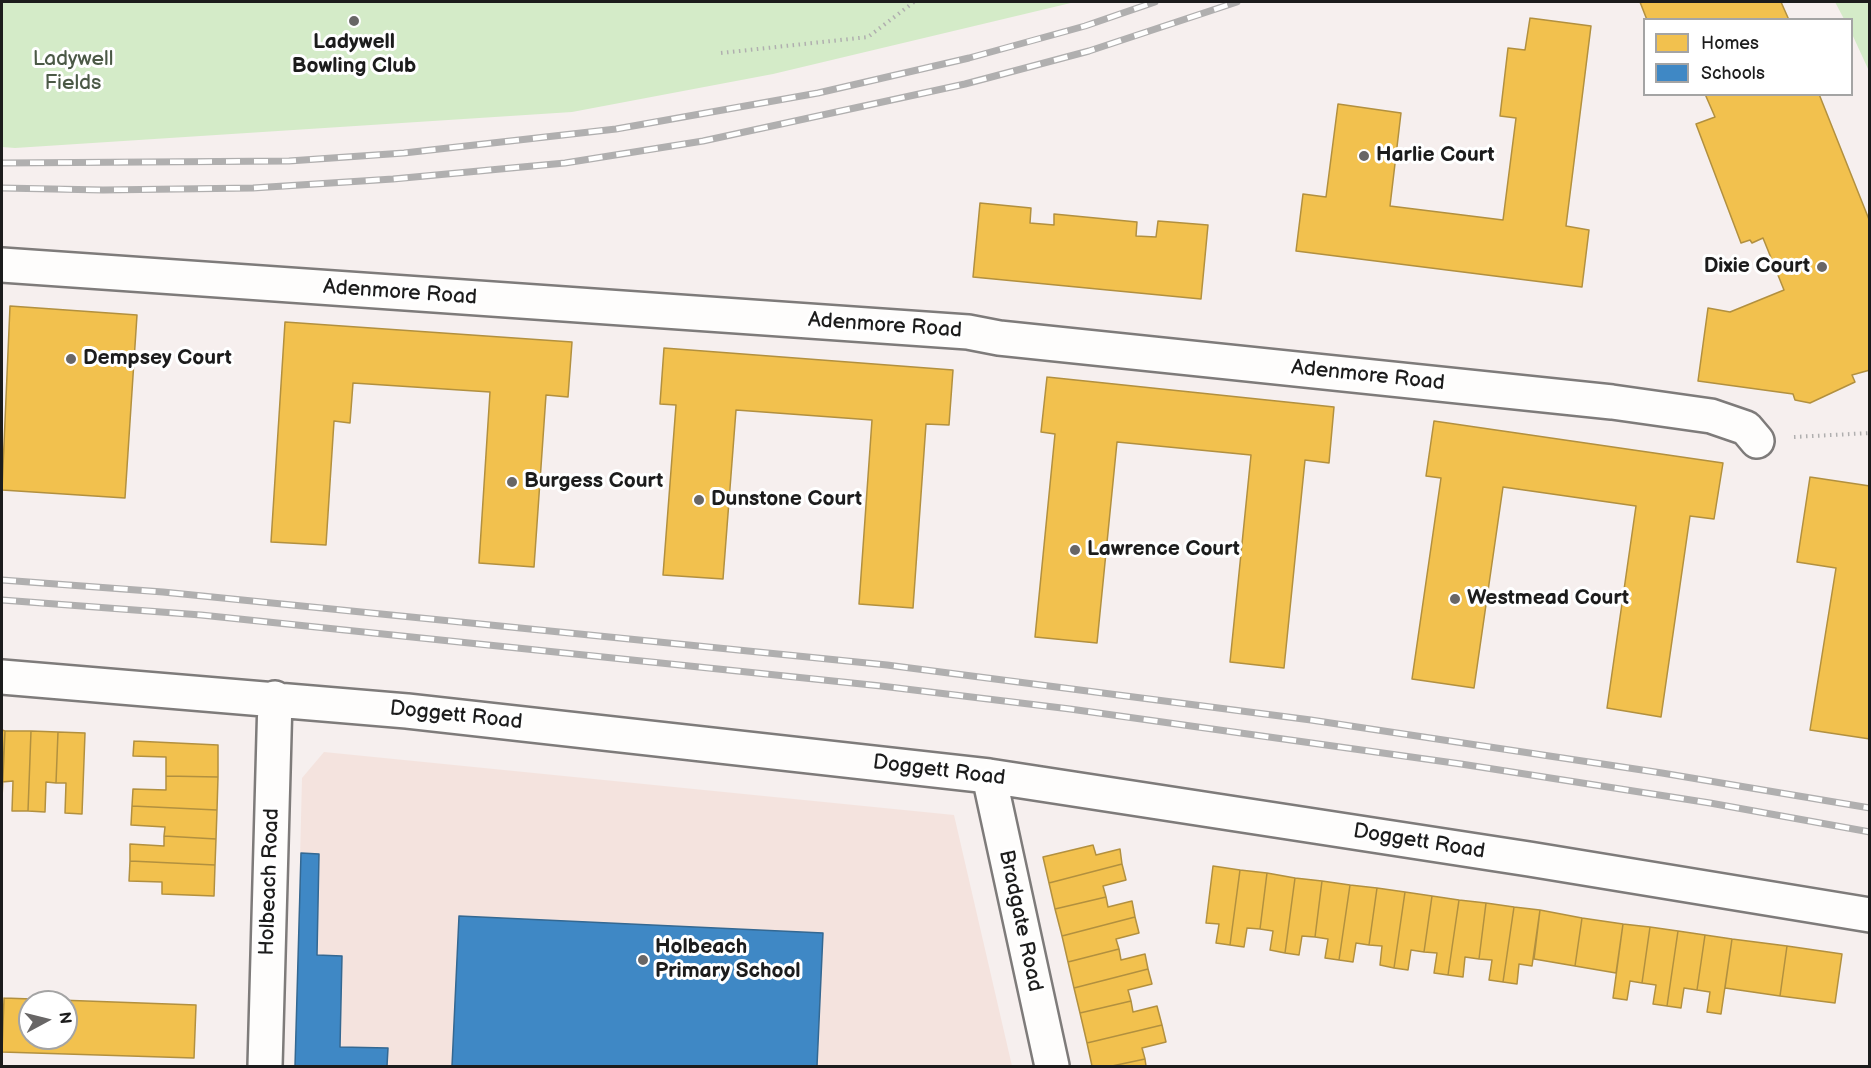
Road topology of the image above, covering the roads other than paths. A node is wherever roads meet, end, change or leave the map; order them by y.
1 (2, 265) edge
2 (1757, 441) road end
3 (2, 677) edge
4 (274, 698) junction
5 (988, 776) junction
6 (1869, 915) edge
7 (265, 1066) edge
8 (1052, 1066) edge

1 - 2 street, Adenmore Road
3 - 4 street, Doggett Road
4 - 5 street, Doggett Road
4 - 7 street, Holbeach Road
5 - 6 street, Doggett Road
5 - 8 street, Bradgate Road

